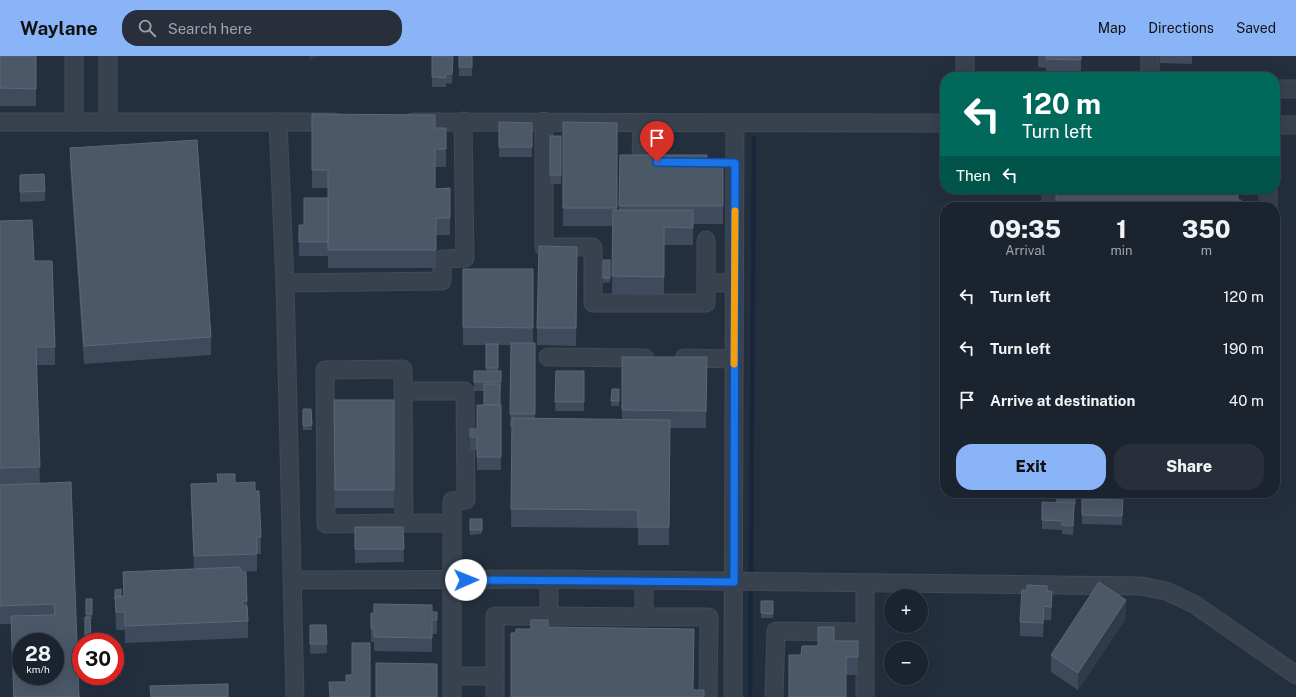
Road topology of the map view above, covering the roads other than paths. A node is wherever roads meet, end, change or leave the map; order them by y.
1 (74, 56) edge
2 (108, 56) edge
3 (965, 56) edge
4 (1150, 56) edge
5 (965, 72) edge
6 (1150, 72) edge
7 (1280, 89) edge
8 (1296, 90) edge
9 (463, 121) junction
10 (544, 121) junction
11 (0, 122) edge
12 (74, 122) junction
13 (108, 122) junction
14 (278, 122) junction
15 (348, 122) edge
16 (394, 122) edge
17 (642, 122) junction
18 (735, 123) junction
19 (940, 123) edge
20 (1280, 125) edge
21 (1296, 125) edge
22 (672, 162) edge
23 (706, 240) dead end
24 (285, 283) junction
25 (706, 283) junction
26 (734, 284) junction
27 (548, 357) dead end
28 (734, 359) junction
29 (403, 391) junction
30 (404, 523) junction
31 (452, 523) junction
32 (549, 579) junction
33 (292, 580) junction
34 (452, 580) junction
35 (644, 580) junction
36 (745, 582) junction
37 (865, 583) junction
38 (549, 616) junction
39 (644, 617) junction
40 (865, 632) junction
41 (1296, 675) edge
42 (452, 676) junction
43 (495, 676) junction
44 (295, 697) edge
45 (452, 697) edge
46 (495, 697) edge
47 (708, 697) edge
48 (734, 697) edge
49 (774, 697) edge
50 (865, 697) edge

1 - 12 street
2 - 13 street
3 - 5 street
4 - 6 street
7 - 8 street
9 - 10 street
9 - 16 street
9 - 24 street
10 - 17 street
10 - 25 street
11 - 12 street
12 - 13 street
13 - 14 street
14 - 15 street
14 - 24 street
17 - 18 street
17 - 22 street
18 - 19 street
18 - 26 street
20 - 21 street
23 - 25 street
24 - 33 street
25 - 26 street
26 - 28 street
27 - 28 street
28 - 36 street
29 - 30 street
29 - 30 street
29 - 31 street
30 - 31 street
31 - 34 street
32 - 34 street
32 - 35 street
32 - 38 street
33 - 34 street
33 - 44 street
34 - 42 street
35 - 36 street
35 - 39 street
36 - 37 street
36 - 48 street
37 - 40 street
37 - 41 street
38 - 39 street
38 - 43 street
39 - 47 street
40 - 49 street
40 - 50 street
42 - 43 street
42 - 45 street
43 - 46 street

